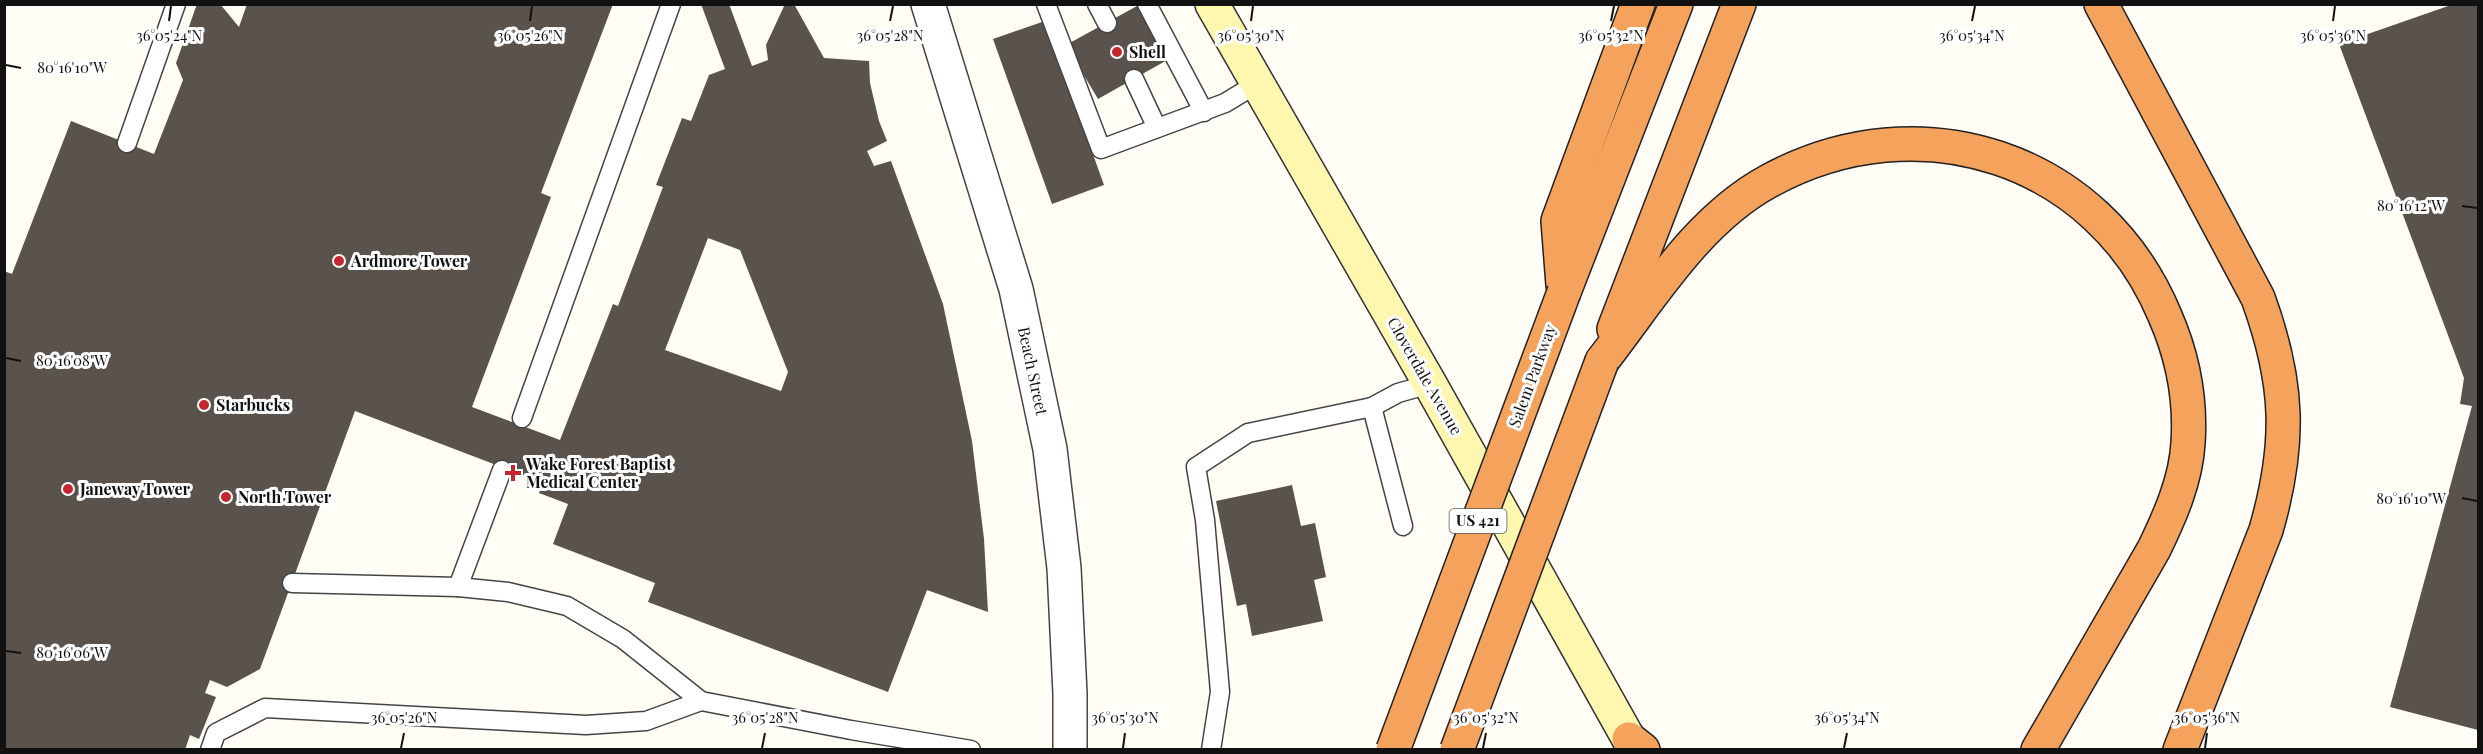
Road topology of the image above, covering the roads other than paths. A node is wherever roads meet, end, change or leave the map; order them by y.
1 (176, 4) edge
2 (671, 4) edge
3 (928, 4) edge
4 (1046, 4) edge
5 (1098, 4) edge
6 (1147, 4) edge
7 (1212, 4) edge
8 (1638, 4) edge
9 (1676, 4) edge
10 (1739, 4) edge
11 (2101, 4) edge
12 (1107, 23) dead end
13 (1134, 79) dead end
14 (1258, 83) junction
15 (1204, 112) junction
16 (1157, 128) junction
17 (126, 143) dead end
18 (1563, 292) junction
19 (1602, 361) junction
20 (1430, 384) junction
21 (1372, 407) junction
22 (522, 418) dead end
23 (502, 470) dead end
24 (1403, 526) dead end
25 (292, 583) dead end
26 (458, 587) junction
27 (701, 701) junction
28 (1636, 746) edge
29 (210, 750) edge
30 (971, 750) edge
31 (1070, 750) edge
32 (1211, 750) edge
33 (1392, 750) edge
34 (1457, 750) edge
35 (2038, 750) edge
36 (2180, 750) edge

1 - 17 lane
2 - 22 lane
3 - 31 street, Beach Street
4 - 16 lane
5 - 12 lane
6 - 15 lane
7 - 14 main road, Cloverdale Avenue
8 - 18 highway
9 - 18 highway, Salem Parkway / US 421
10 - 19 highway
11 - 36 highway
13 - 16 lane
14 - 15 lane
14 - 20 main road, Cloverdale Avenue
15 - 16 lane
18 - 33 highway, Salem Parkway / US 421, bridge
19 - 34 highway, bridge
19 - 35 highway
20 - 21 lane
20 - 28 main road, Cloverdale Avenue
21 - 24 lane
21 - 32 lane
23 - 26 lane
25 - 26 lane
26 - 27 lane
27 - 29 lane
27 - 30 lane

